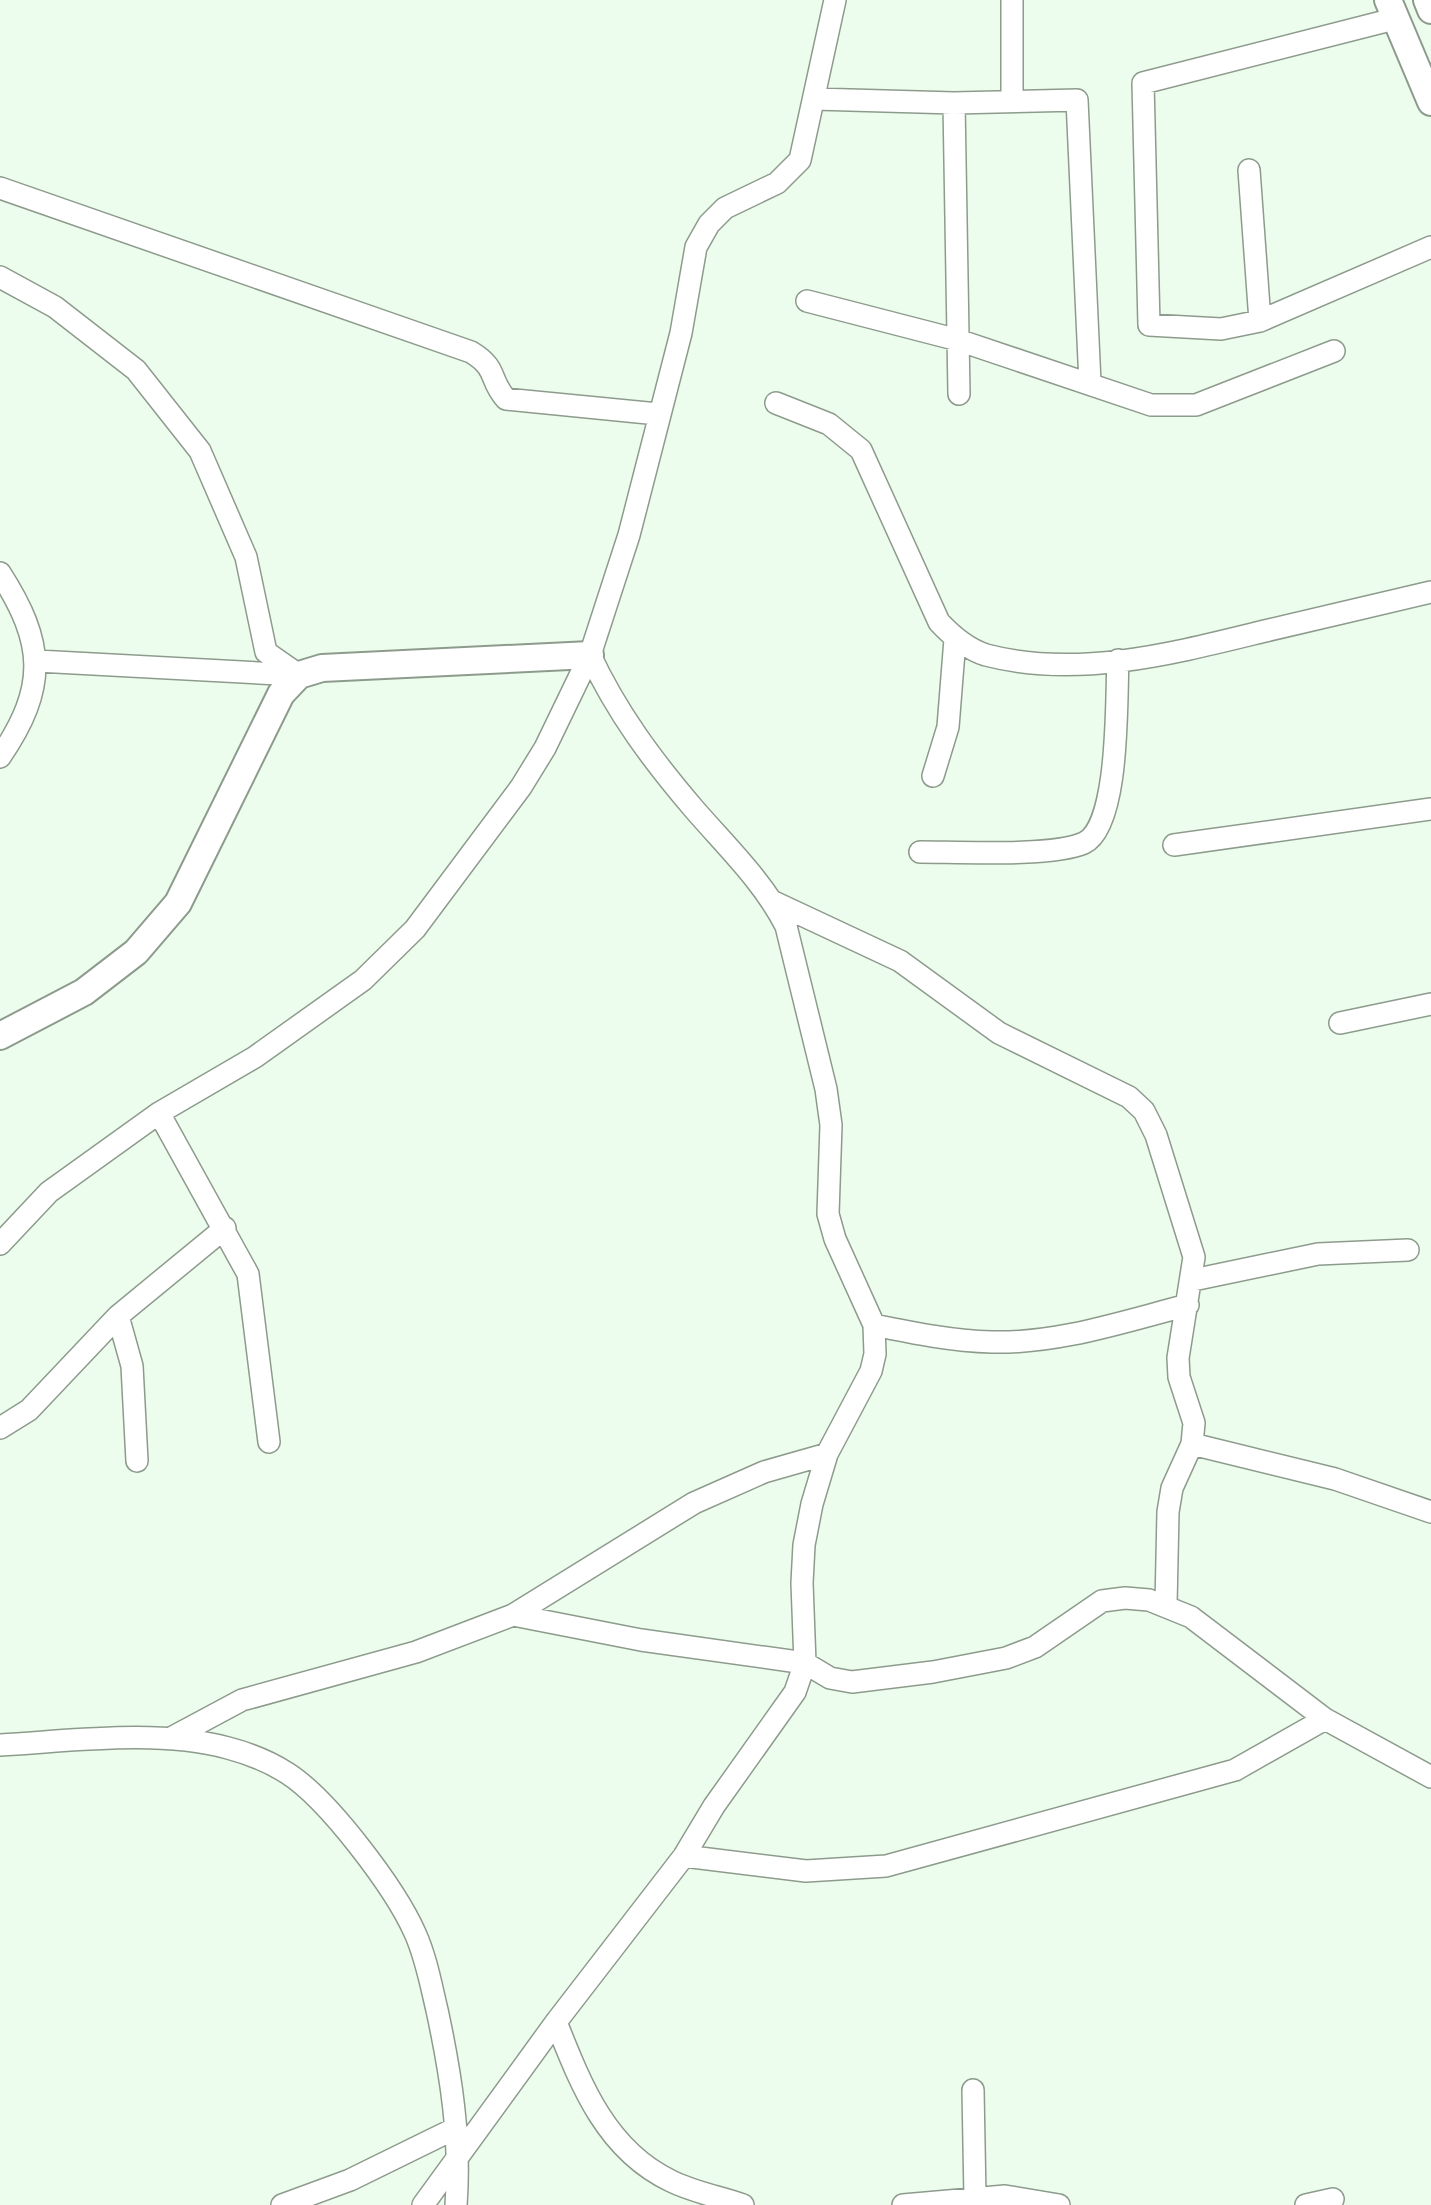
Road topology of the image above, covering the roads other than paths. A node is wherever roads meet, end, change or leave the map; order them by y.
1 (835, 0) edge
2 (1012, 0) edge
3 (1427, 0) edge
4 (1391, 10) edge
5 (1431, 10) edge
6 (815, 99) junction
7 (1012, 102) junction
8 (1431, 102) edge
9 (954, 103) junction
10 (1249, 170) dead end
11 (0, 188) edge
12 (1431, 247) edge
13 (0, 277) edge
14 (807, 301) dead end
15 (1260, 321) junction
16 (958, 340) junction
17 (1334, 351) dead end
18 (1090, 383) junction
19 (959, 394) dead end
20 (776, 403) dead end
21 (658, 414) junction
22 (0, 573) edge
23 (1431, 592) edge
24 (955, 639) junction
25 (590, 655) junction
26 (1118, 660) junction
27 (37, 662) junction
28 (299, 675) junction
29 (0, 757) edge
30 (933, 776) dead end
31 (1431, 809) edge
32 (1174, 845) dead end
33 (919, 852) dead end
34 (774, 902) junction
35 (1431, 1004) edge
36 (1339, 1023) dead end
37 (0, 1036) edge
38 (159, 1113) junction
39 (225, 1228) junction
40 (0, 1244) edge
41 (1408, 1250) dead end
42 (1193, 1280) junction
43 (1188, 1305) junction
44 (118, 1316) junction
45 (874, 1325) junction
46 (1, 1425) edge
47 (268, 1442) dead end
48 (1192, 1444) junction
49 (827, 1454) junction
50 (137, 1461) dead end
51 (1431, 1512) edge
52 (1166, 1605) junction
53 (513, 1615) junction
54 (806, 1663) junction
55 (1325, 1719) junction
56 (171, 1738) junction
57 (0, 1745) edge
58 (1431, 1777) edge
59 (684, 1856) junction
60 (556, 2022) junction
61 (973, 2090) dead end
62 (456, 2128) junction
63 (460, 2158) junction
64 (975, 2198) junction
65 (1334, 2199) dead end
66 (282, 2205) edge
67 (423, 2205) edge
68 (456, 2205) edge
69 (743, 2205) edge
70 (903, 2205) edge
71 (1059, 2205) edge
72 (1306, 2205) edge

1 - 6 street
2 - 7 street
3 - 5 street
4 - 8 street
4 - 15 street
6 - 9 street
6 - 21 street
7 - 9 street
7 - 18 street
9 - 16 street
10 - 15 street
11 - 21 street
12 - 15 street
13 - 28 street
14 - 16 street
16 - 18 street
16 - 19 street
17 - 18 street
20 - 24 street
21 - 25 street
22 - 27 street
23 - 26 street
24 - 26 street
24 - 30 street
25 - 28 street
25 - 34 street
25 - 38 street
26 - 33 street
27 - 28 street
27 - 29 street
28 - 37 street
31 - 32 street
34 - 42 street
34 - 45 street
35 - 36 street
38 - 39 street
38 - 40 street
39 - 44 street
39 - 47 street
41 - 42 street
42 - 43 street
43 - 45 street
43 - 48 street
44 - 46 street
44 - 50 street
45 - 49 street
48 - 51 street
48 - 52 street
49 - 53 street
49 - 54 street
52 - 54 street
52 - 55 street
53 - 54 street
53 - 56 street
54 - 59 street
55 - 58 street
55 - 59 street
56 - 57 street
56 - 62 street
59 - 60 street
60 - 63 street
60 - 69 street
61 - 64 street
62 - 63 street
62 - 66 street
63 - 67 street
63 - 68 street
64 - 70 street
64 - 71 street
65 - 72 street

